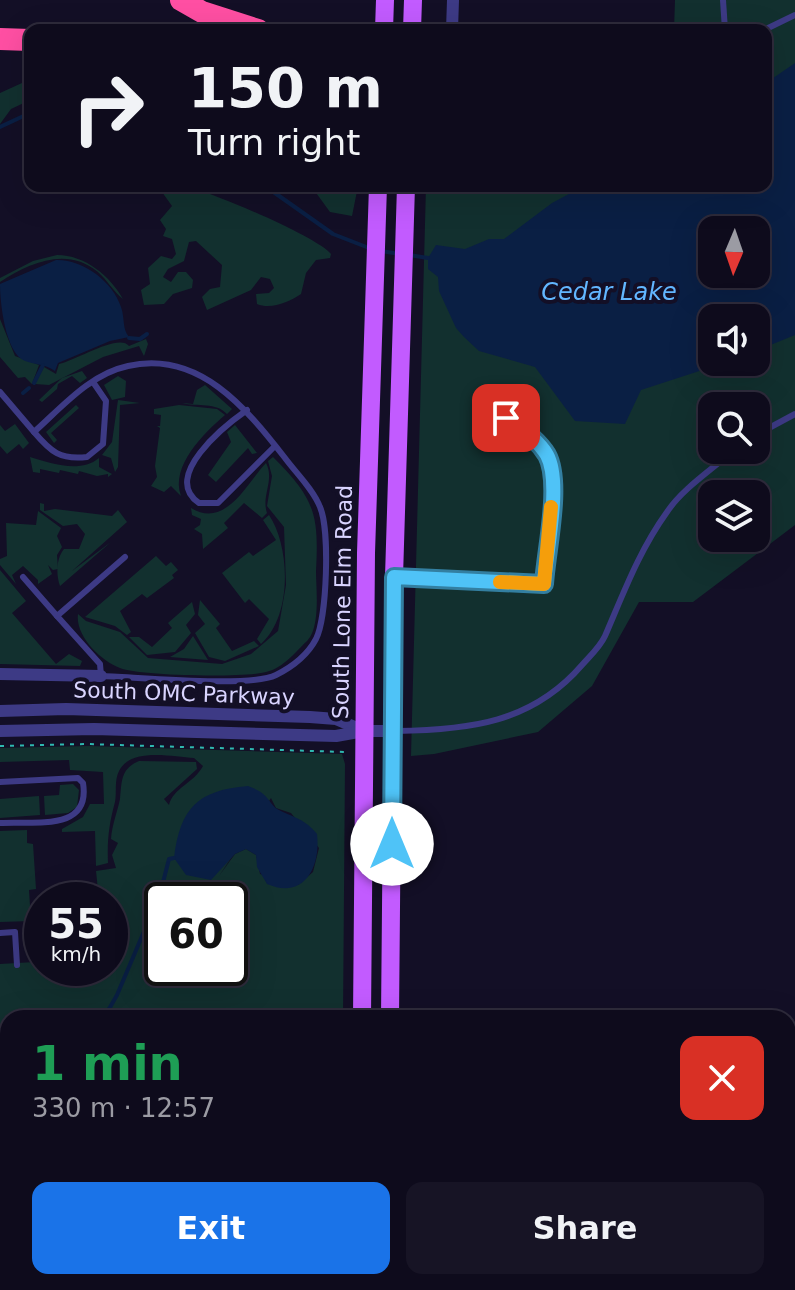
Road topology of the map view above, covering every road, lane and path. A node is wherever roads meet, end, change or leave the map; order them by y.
1 (181, 0) edge
2 (385, 0) edge
3 (413, 0) edge
4 (453, 0) edge
5 (723, 0) edge
6 (795, 15) edge
7 (239, 24) edge
8 (384, 24) edge
9 (412, 24) edge
10 (452, 24) edge
11 (725, 24) edge
12 (772, 26) edge
13 (0, 39) edge
14 (24, 40) edge
15 (378, 192) edge
16 (406, 192) edge
17 (93, 382) junction
18 (0, 392) edge
19 (247, 410) junction
20 (795, 414) edge
21 (506, 418) dead end
22 (770, 427) edge
23 (34, 432) junction
24 (275, 446) junction
25 (718, 464) edge
26 (125, 557) dead end
27 (23, 577) dead end
28 (394, 577) junction
29 (57, 616) junction
30 (0, 674) edge
31 (101, 676) junction
32 (0, 711) edge
33 (0, 731) edge
34 (364, 731) junction
35 (392, 731) junction
36 (0, 746) edge
37 (346, 752) dead end
38 (0, 782) edge
39 (0, 823) edge
40 (0, 933) edge
41 (17, 965) dead end
42 (362, 1010) edge
43 (390, 1010) edge

1 - 7 highway
2 - 8 main road
3 - 9 main road
4 - 10 street
5 - 11 lane
6 - 12 lane
13 - 14 highway
15 - 34 main road, South Lone Elm Road
16 - 28 main road
17 - 19 lane
17 - 23 lane
17 - 23 lane
18 - 23 lane
19 - 24 lane
19 - 24 lane
20 - 22 lane
21 - 28 lane
24 - 31 lane
25 - 35 lane
26 - 29 lane
27 - 29 lane
28 - 35 main road
29 - 31 lane
30 - 31 street
32 - 34 street, South OMC Parkway
33 - 34 street, South OMC Parkway
34 - 35 street, South OMC Parkway
34 - 42 main road, South Lone Elm Road
35 - 43 main road
36 - 37 path
38 - 39 lane
40 - 41 lane

